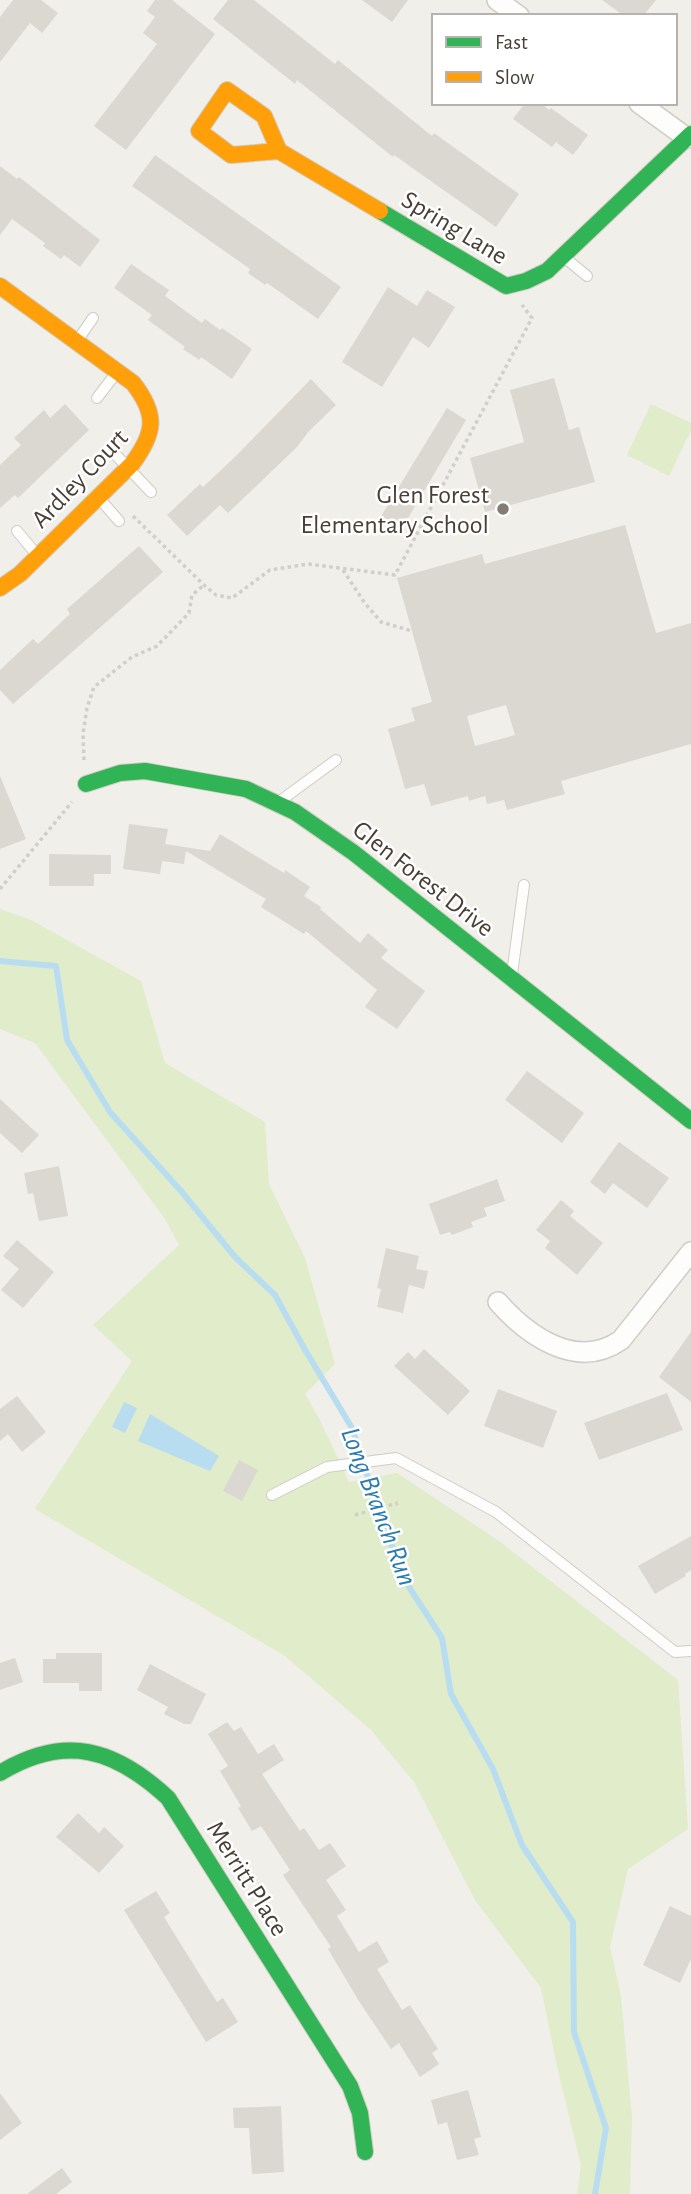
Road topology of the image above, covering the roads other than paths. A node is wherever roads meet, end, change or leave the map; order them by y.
1 (498, 0) edge
2 (516, 14) edge
3 (642, 105) edge
4 (689, 136) edge
5 (279, 150) junction
6 (564, 257) junction
7 (587, 276) dead end
8 (0, 286) edge
9 (93, 318) dead end
10 (77, 342) junction
11 (118, 372) junction
12 (97, 398) dead end
13 (114, 453) dead end
14 (128, 468) junction
15 (151, 492) dead end
16 (104, 493) junction
17 (120, 521) dead end
18 (17, 531) dead end
19 (37, 556) junction
20 (0, 588) edge
21 (336, 760) dead end
22 (86, 783) road end
23 (277, 803) junction
24 (524, 885) dead end
25 (511, 978) junction
26 (691, 1121) edge
27 (691, 1252) edge
28 (498, 1302) dead end
29 (272, 1495) dead end
30 (691, 1651) edge
31 (0, 1773) edge
32 (365, 2152) dead end

1 - 2 street
3 - 4 street
4 - 6 street, Spring Lane
5 - 5 street
5 - 6 street, Spring Lane
6 - 7 lane
8 - 10 street, Ardley Court
9 - 10 lane
10 - 11 street, Ardley Court
11 - 12 lane
11 - 14 street, Ardley Court
13 - 14 lane
14 - 15 lane
14 - 16 street, Ardley Court
16 - 17 lane
16 - 19 street, Ardley Court
18 - 19 lane
19 - 20 street, Ardley Court
21 - 23 lane
22 - 23 street, Glen Forest Drive
23 - 25 street, Glen Forest Drive
24 - 25 lane
25 - 26 street, Glen Forest Drive
27 - 28 street
29 - 30 lane
31 - 32 street, Merritt Place

